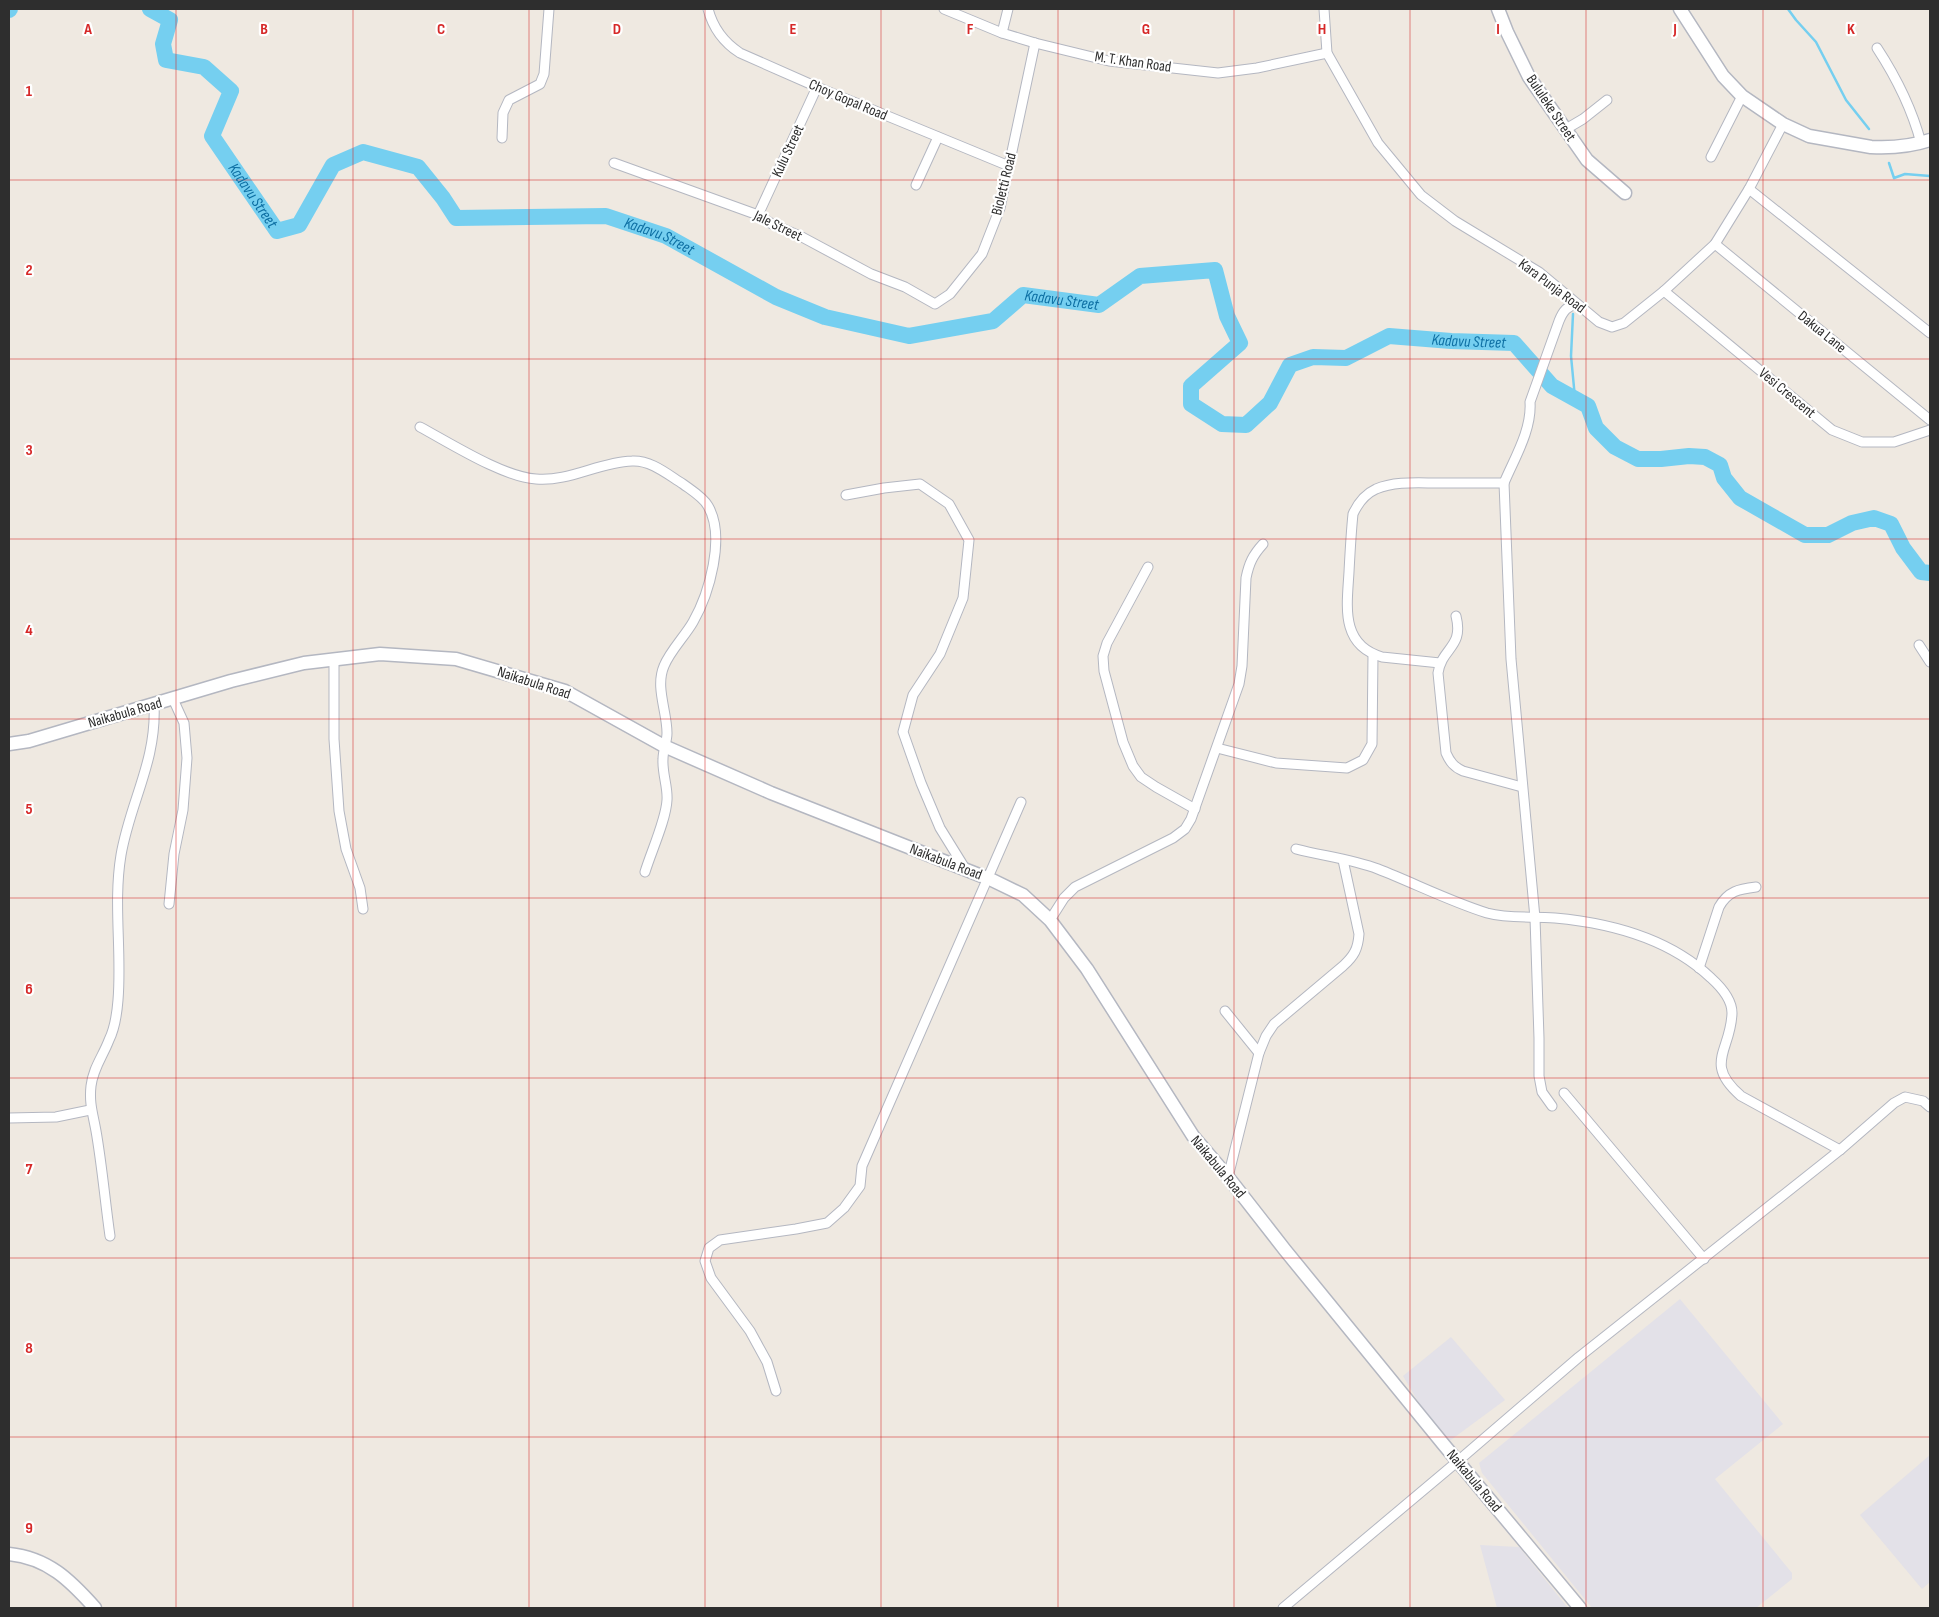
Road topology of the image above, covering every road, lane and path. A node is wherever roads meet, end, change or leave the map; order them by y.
1 (549, 9) edge
2 (708, 9) edge
3 (944, 9) edge
4 (1008, 9) edge
5 (1324, 9) edge
6 (1498, 9) edge
7 (1680, 9) edge
8 (1002, 33) junction
9 (1035, 43) junction
10 (1877, 48) dead end
11 (1327, 53) junction
12 (817, 88) junction
13 (1742, 96) junction
14 (1607, 100) dead end
15 (1783, 124) junction
16 (1566, 129) junction
17 (938, 137) junction
18 (502, 138) dead end
19 (1926, 142) edge
20 (1711, 157) dead end
21 (614, 163) dead end
22 (1009, 166) junction
23 (916, 185) dead end
24 (1749, 189) junction
25 (1625, 193) dead end
26 (758, 215) junction
27 (1714, 244) junction
28 (1664, 291) junction
29 (935, 304) joint
30 (1577, 304) junction
31 (1930, 333) edge
32 (1930, 420) edge
33 (420, 428) dead end
34 (1930, 430) edge
35 (1504, 484) junction
36 (846, 495) dead end
37 (1263, 544) dead end
38 (1148, 567) dead end
39 (1456, 616) dead end
40 (1919, 645) dead end
41 (1373, 654) junction
42 (334, 660) junction
43 (1440, 662) junction
44 (1930, 662) edge
45 (173, 699) junction
46 (154, 704) junction
47 (9, 744) edge
48 (664, 746) junction
49 (1217, 748) junction
50 (1522, 787) junction
51 (1021, 802) dead end
52 (1195, 809) junction
53 (1296, 849) dead end
54 (1343, 860) junction
55 (966, 870) junction
56 (645, 872) dead end
57 (988, 878) junction
58 (1756, 887) dead end
59 (169, 904) dead end
60 (363, 909) dead end
61 (1535, 918) junction
62 (1050, 920) junction
63 (1699, 968) junction
64 (1225, 1011) dead end
65 (1259, 1053) junction
66 (1564, 1093) dead end
67 (1552, 1106) dead end
68 (1930, 1108) edge
69 (90, 1110) junction
70 (9, 1118) edge
71 (1840, 1150) junction
72 (1228, 1177) junction
73 (110, 1236) dead end
74 (1704, 1259) junction
75 (776, 1391) dead end
76 (1458, 1461) junction
77 (9, 1554) edge
78 (95, 1608) edge
79 (1283, 1608) edge
80 (1580, 1608) edge

1 - 18 street
2 - 12 street, Choy Gopal Road
3 - 8 street, M. T. Khan Road
4 - 8 street
5 - 11 street, Kara Punja Road
6 - 16 street, Bululeke Street
7 - 13 street
8 - 9 street, M. T. Khan Road
9 - 11 street, M. T. Khan Road
9 - 22 street, Bioletti Road
10 - 19 street
11 - 30 street, Kara Punja Road
12 - 17 street, Choy Gopal Road
12 - 26 street, Kulu Street
13 - 15 street
13 - 20 street
14 - 16 street
15 - 19 street
15 - 24 street, Kara Punja Road
16 - 25 street, Bululeke Street
17 - 22 street, Choy Gopal Road
17 - 23 street
21 - 26 street, Jale Street
22 - 29 street, Bioletti Road
24 - 27 street, Kara Punja Road
24 - 31 street
26 - 29 street, Jale Street
27 - 28 street, Kara Punja Road
27 - 32 street, Dakua Lane
28 - 30 street, Kara Punja Road
28 - 34 street, Vesi Crescent
30 - 35 street
33 - 48 street
35 - 41 street
35 - 50 street
36 - 55 street
37 - 49 street
38 - 52 street
39 - 43 street
40 - 44 street
41 - 43 street
41 - 49 street
42 - 45 street, Naikabula Road
42 - 48 street, Naikabula Road
42 - 60 street
43 - 50 street
45 - 46 street, Naikabula Road
45 - 59 street
46 - 47 street, Naikabula Road
46 - 69 street
48 - 55 street, Naikabula Road
48 - 56 street
49 - 52 street
50 - 61 street
51 - 57 street
52 - 62 street
53 - 54 street
54 - 61 street
54 - 65 street
55 - 57 street, Naikabula Road
57 - 62 street, Naikabula Road
57 - 75 street
58 - 63 street
61 - 63 street
61 - 67 street
62 - 72 street, Naikabula Road
63 - 71 street
64 - 65 street
65 - 72 street
66 - 74 street
68 - 71 street
69 - 70 street
69 - 73 street
71 - 74 street
72 - 76 street, Naikabula Road
74 - 76 street
76 - 79 street
76 - 80 street, Naikabula Road
77 - 78 street

